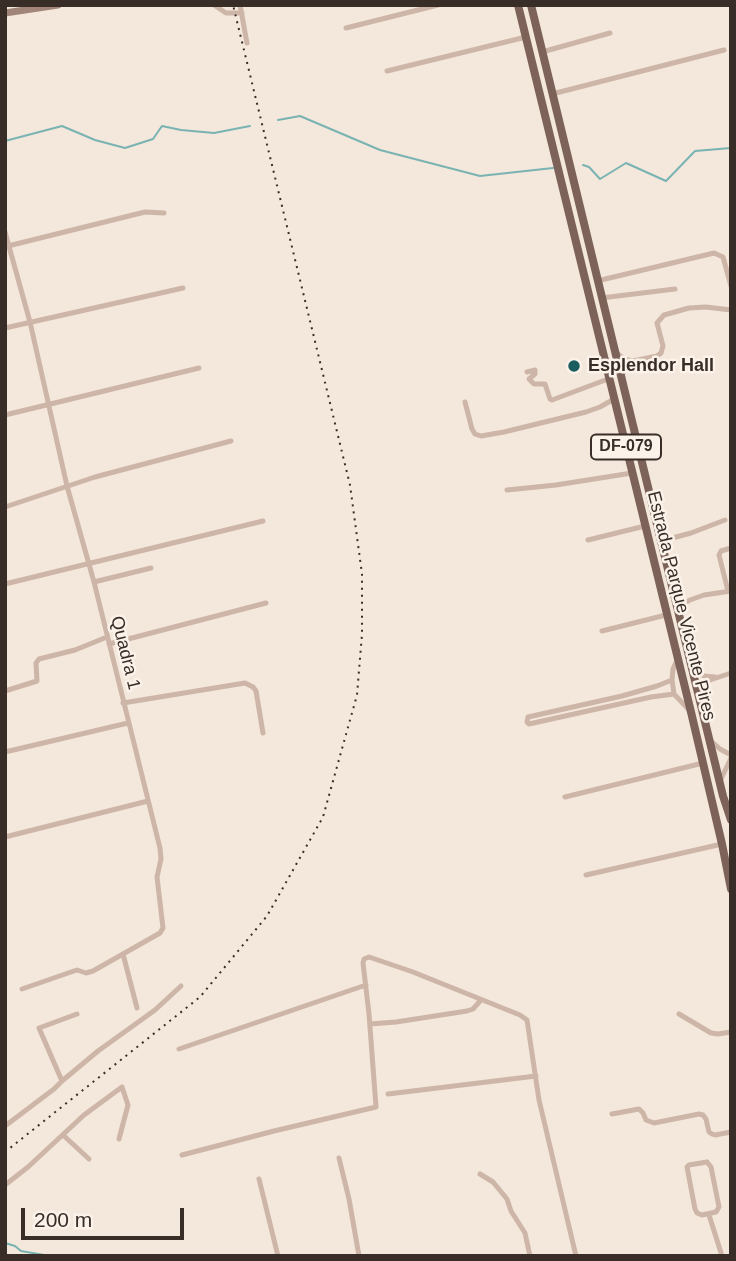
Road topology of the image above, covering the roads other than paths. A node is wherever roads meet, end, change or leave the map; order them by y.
1 (58, 5) edge
2 (214, 5) edge
3 (240, 5) edge
4 (438, 5) edge
5 (518, 5) edge
6 (531, 5) edge
7 (5, 13) edge
8 (242, 13) junction
9 (522, 20) junction
10 (346, 28) dead end
11 (610, 33) dead end
12 (538, 36) junction
13 (526, 37) junction
14 (247, 43) dead end
15 (724, 50) dead end
16 (542, 51) junction
17 (531, 55) junction
18 (545, 67) junction
19 (387, 71) dead end
20 (552, 94) junction
21 (164, 213) dead end
22 (5, 232) edge
23 (7, 246) edge
24 (597, 281) junction
25 (731, 286) edge
26 (183, 288) dead end
27 (675, 289) dead end
28 (601, 298) junction
29 (731, 310) edge
30 (30, 322) junction
31 (5, 328) edge
32 (615, 351) junction
33 (633, 361) junction
34 (199, 368) dead end
35 (527, 372) dead end
36 (621, 377) junction
37 (608, 379) junction
38 (614, 399) junction
39 (465, 402) dead end
40 (49, 404) junction
41 (5, 415) edge
42 (231, 441) dead end
43 (632, 473) junction
44 (67, 486) junction
45 (506, 490) dead end
46 (5, 507) edge
47 (655, 516) junction
48 (725, 520) dead end
49 (263, 521) dead end
50 (645, 526) junction
51 (658, 530) junction
52 (587, 540) dead end
53 (661, 541) junction
54 (731, 548) edge
55 (89, 563) junction
56 (151, 568) dead end
57 (94, 583) junction
58 (5, 584) edge
59 (729, 588) edge
60 (674, 594) junction
61 (690, 600) junction
62 (266, 603) dead end
63 (679, 611) junction
64 (666, 615) junction
65 (601, 631) dead end
66 (108, 640) junction
67 (677, 660) junction
68 (693, 668) junction
69 (731, 673) edge
70 (718, 677) junction
71 (672, 680) junction
72 (648, 689) junction
73 (5, 691) edge
74 (674, 694) junction
75 (699, 695) junction
76 (650, 697) junction
77 (623, 699) junction
78 (123, 703) junction
79 (583, 709) junction
80 (691, 712) junction
81 (128, 723) junction
82 (263, 733) dead end
83 (711, 741) junction
84 (5, 752) edge
85 (731, 757) edge
86 (703, 763) junction
87 (720, 781) junction
88 (565, 797) dead end
89 (148, 801) junction
90 (731, 820) edge
91 (5, 837) edge
92 (722, 844) junction
93 (586, 875) dead end
94 (731, 889) edge
95 (123, 954) junction
96 (366, 985) junction
97 (181, 986) dead end
98 (22, 989) dead end
99 (481, 1000) junction
100 (137, 1008) dead end
101 (77, 1014) dead end
102 (679, 1014) dead end
103 (370, 1024) junction
104 (731, 1032) edge
105 (178, 1049) dead end
106 (536, 1076) junction
107 (62, 1081) junction
108 (388, 1094) dead end
109 (612, 1114) dead end
110 (5, 1126) edge
111 (731, 1132) edge
112 (63, 1135) junction
113 (119, 1139) dead end
114 (182, 1155) dead end
115 (339, 1158) dead end
116 (89, 1159) dead end
117 (480, 1174) dead end
118 (259, 1179) dead end
119 (5, 1185) edge
120 (709, 1215) junction
121 (278, 1256) edge
122 (359, 1256) edge
123 (530, 1256) edge
124 (576, 1256) edge
125 (722, 1256) edge

1 - 7 main road
2 - 8 street
3 - 8 street
4 - 10 street
5 - 9 main road, Estrada Parque Vicente Pires / DF-079
6 - 12 main road, Estrada Parque Vicente Pires / DF-079
8 - 14 street
9 - 12 main road
9 - 13 main road, Estrada Parque Vicente Pires / DF-079
11 - 16 street
12 - 16 main road, Estrada Parque Vicente Pires / DF-079
13 - 17 main road, Estrada Parque Vicente Pires / DF-079
13 - 19 street
15 - 20 street
16 - 18 main road, Estrada Parque Vicente Pires / DF-079
17 - 18 main road
17 - 37 main road, Estrada Parque Vicente Pires / DF-079
18 - 20 main road, Estrada Parque Vicente Pires / DF-079
20 - 24 main road, Estrada Parque Vicente Pires / DF-079
21 - 23 street
22 - 23 street, Quadra 1
23 - 30 street, Quadra 1
24 - 25 street
24 - 28 main road, Estrada Parque Vicente Pires / DF-079
26 - 30 street
27 - 28 street
28 - 32 main road, Estrada Parque Vicente Pires / DF-079
29 - 33 street
30 - 31 street
30 - 40 street, Quadra 1
32 - 33 street
32 - 36 main road, Estrada Parque Vicente Pires / DF-079
33 - 36 street
34 - 40 street
35 - 37 street
36 - 47 main road, Estrada Parque Vicente Pires / DF-079
37 - 38 main road, Estrada Parque Vicente Pires / DF-079
38 - 39 street
38 - 43 main road, Estrada Parque Vicente Pires / DF-079
40 - 41 street
40 - 44 street, Quadra 1
42 - 44 street
43 - 45 street
43 - 50 main road, Estrada Parque Vicente Pires / DF-079
44 - 46 street
44 - 55 street, Quadra 1
47 - 50 main road
47 - 51 main road, Estrada Parque Vicente Pires / DF-079
48 - 53 street
49 - 55 street
50 - 51 main road
50 - 52 street
50 - 64 main road, Estrada Parque Vicente Pires / DF-079
51 - 53 main road, Estrada Parque Vicente Pires / DF-079
53 - 60 main road, Estrada Parque Vicente Pires / DF-079
54 - 59 street
55 - 57 street, Quadra 1
55 - 58 street
56 - 57 street
57 - 66 street, Quadra 1
59 - 61 street
60 - 61 street
60 - 63 main road, Estrada Parque Vicente Pires / DF-079
61 - 63 street
62 - 66 street
63 - 68 main road, Estrada Parque Vicente Pires / DF-079
64 - 65 street
64 - 67 main road, Estrada Parque Vicente Pires / DF-079
66 - 73 street
66 - 78 street, Quadra 1
67 - 71 street
67 - 80 main road, Estrada Parque Vicente Pires / DF-079
68 - 70 street
68 - 75 main road, Estrada Parque Vicente Pires / DF-079
69 - 70 street
70 - 75 street
71 - 72 street
71 - 74 street
72 - 76 street
72 - 77 street
74 - 76 street
74 - 80 street
75 - 83 main road, Estrada Parque Vicente Pires / DF-079
76 - 77 street
77 - 79 street
78 - 81 street, Quadra 1
78 - 82 street
79 - 79 street
80 - 86 main road, Estrada Parque Vicente Pires / DF-079
81 - 84 street
81 - 89 street, Quadra 1
83 - 85 street
83 - 87 main road, Estrada Parque Vicente Pires / DF-079
85 - 87 street
86 - 88 street
86 - 92 main road, Estrada Parque Vicente Pires / DF-079
87 - 90 main road, Estrada Parque Vicente Pires / DF-079
89 - 91 street
89 - 95 street, Quadra 1
92 - 93 street
92 - 94 main road, Estrada Parque Vicente Pires / DF-079
95 - 98 street, Quadra 1
95 - 100 street
96 - 99 street
96 - 103 street
96 - 105 street
97 - 107 street
99 - 103 street
99 - 106 street
101 - 107 street
102 - 104 street
103 - 114 street
106 - 108 street
106 - 124 street
107 - 110 street
109 - 111 street
112 - 113 street
112 - 116 street
112 - 119 street
115 - 122 street
117 - 123 street
118 - 121 street
120 - 120 street
120 - 125 street

